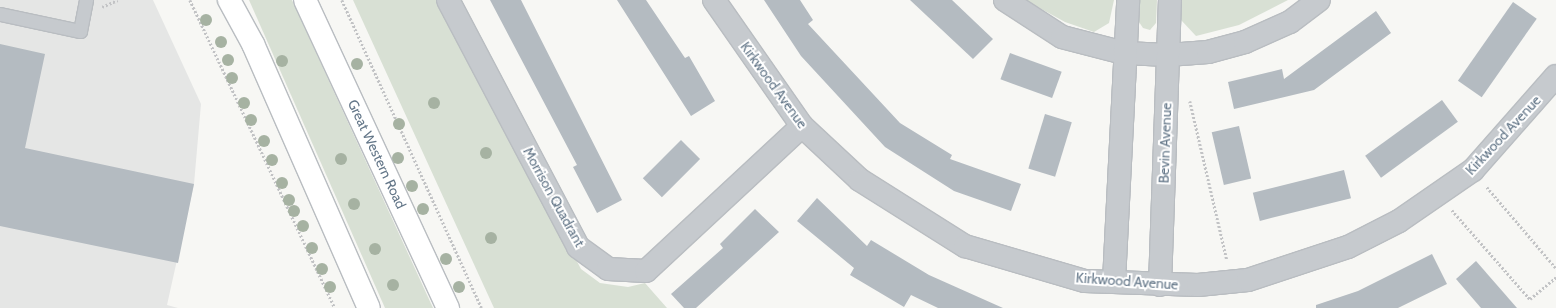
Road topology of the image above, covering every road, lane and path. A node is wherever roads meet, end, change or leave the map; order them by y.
1 (86, 0) edge
2 (118, 0) edge
3 (190, 0) edge
4 (229, 0) edge
5 (305, 0) edge
6 (342, 0) edge
7 (448, 0) edge
8 (714, 0) edge
9 (1005, 0) edge
10 (1128, 0) edge
11 (1170, 0) edge
12 (1319, 0) edge
13 (110, 4) dead end
14 (0, 14) edge
15 (1124, 53) junction
16 (1168, 55) junction
17 (1556, 76) edge
18 (1188, 92) dead end
19 (802, 126) junction
20 (1473, 170) junction
21 (1440, 196) junction
22 (1556, 268) edge
23 (1556, 277) edge
24 (1114, 281) junction
25 (1232, 282) junction
26 (1160, 285) junction
27 (336, 308) edge
28 (369, 308) edge
29 (448, 308) edge
30 (482, 308) edge

1 - 14 lane
2 - 13 path
3 - 27 path
4 - 28 main road
5 - 29 main road, Great Western Road
6 - 30 path
7 - 19 street, Morrison Quadrant
8 - 19 street, Kirkwood Avenue
9 - 15 street
10 - 15 street
11 - 16 street, Bevin Avenue
12 - 16 street
15 - 16 street
15 - 24 street
16 - 26 street, Bevin Avenue
17 - 20 street, Kirkwood Avenue
18 - 25 path
19 - 24 street, Kirkwood Avenue
20 - 21 street, Kirkwood Avenue
20 - 22 path
21 - 23 path
21 - 25 street, Kirkwood Avenue
24 - 26 street, Kirkwood Avenue
25 - 26 street, Kirkwood Avenue

